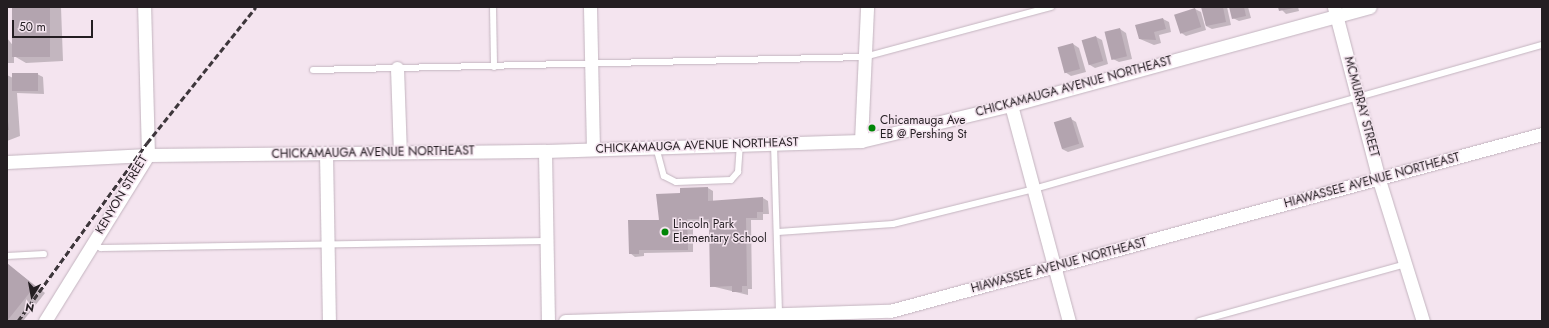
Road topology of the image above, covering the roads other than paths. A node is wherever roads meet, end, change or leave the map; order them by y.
1 (144, 7) edge
2 (493, 7) edge
3 (590, 7) edge
4 (867, 7) edge
5 (1051, 7) edge
6 (1370, 7) edge
7 (1336, 12) edge
8 (1542, 45) edge
9 (864, 57) junction
10 (591, 65) junction
11 (494, 67) junction
12 (397, 68) junction
13 (313, 70) dead end
14 (1358, 98) junction
15 (1011, 105) junction
16 (1542, 134) edge
17 (861, 141) junction
18 (774, 144) junction
19 (740, 145) junction
20 (656, 147) junction
21 (593, 149) junction
22 (545, 151) junction
23 (400, 152) junction
24 (326, 153) junction
25 (148, 155) junction
26 (7, 162) edge
27 (1380, 180) junction
28 (1034, 189) junction
29 (778, 232) junction
30 (548, 241) junction
31 (328, 242) junction
32 (93, 244) junction
33 (44, 254) dead end
34 (7, 256) edge
35 (1408, 264) junction
36 (1056, 268) junction
37 (779, 314) junction
38 (45, 321) edge
39 (329, 321) edge
40 (548, 321) edge
41 (565, 321) edge
42 (1069, 321) edge
43 (1199, 321) edge
44 (1423, 321) edge

1 - 25 street, KENYON STREET
2 - 11 lane
3 - 10 street
4 - 9 street
5 - 9 lane
6 - 7 street, CHICKAMAUGA AVENUE NORTHEAST
7 - 14 street, MCMURRAY STREET
7 - 15 street, CHICKAMAUGA AVENUE NORTHEAST
8 - 14 lane
9 - 10 lane
9 - 17 street
10 - 11 lane
10 - 21 street
11 - 12 lane
12 - 13 lane
12 - 23 street
14 - 27 street, MCMURRAY STREET
14 - 28 lane
15 - 17 street, CHICKAMAUGA AVENUE NORTHEAST
15 - 28 street
16 - 27 street, HIAWASSEE AVENUE NORTHEAST
17 - 18 street, CHICKAMAUGA AVENUE NORTHEAST
18 - 19 street, CHICKAMAUGA AVENUE NORTHEAST
18 - 29 lane
19 - 20 street, CHICKAMAUGA AVENUE NORTHEAST
19 - 20 lane
20 - 21 street, CHICKAMAUGA AVENUE NORTHEAST
21 - 22 street, CHICKAMAUGA AVENUE NORTHEAST
22 - 23 street, CHICKAMAUGA AVENUE NORTHEAST
22 - 30 street
23 - 24 street, CHICKAMAUGA AVENUE NORTHEAST
24 - 25 street, CHICKAMAUGA AVENUE NORTHEAST
24 - 31 street
25 - 26 street, CHICKAMAUGA AVENUE NORTHEAST
25 - 32 street, KENYON STREET
27 - 35 street, MCMURRAY STREET
27 - 36 street, HIAWASSEE AVENUE NORTHEAST
28 - 29 lane
28 - 36 street
29 - 37 lane
30 - 31 lane
30 - 40 street
31 - 32 lane
31 - 39 street
32 - 38 street, KENYON STREET
33 - 34 lane
35 - 43 lane
35 - 44 street, MCMURRAY STREET
36 - 37 street, HIAWASSEE AVENUE NORTHEAST
36 - 42 street
37 - 41 street, HIAWASSEE AVENUE NORTHEAST

